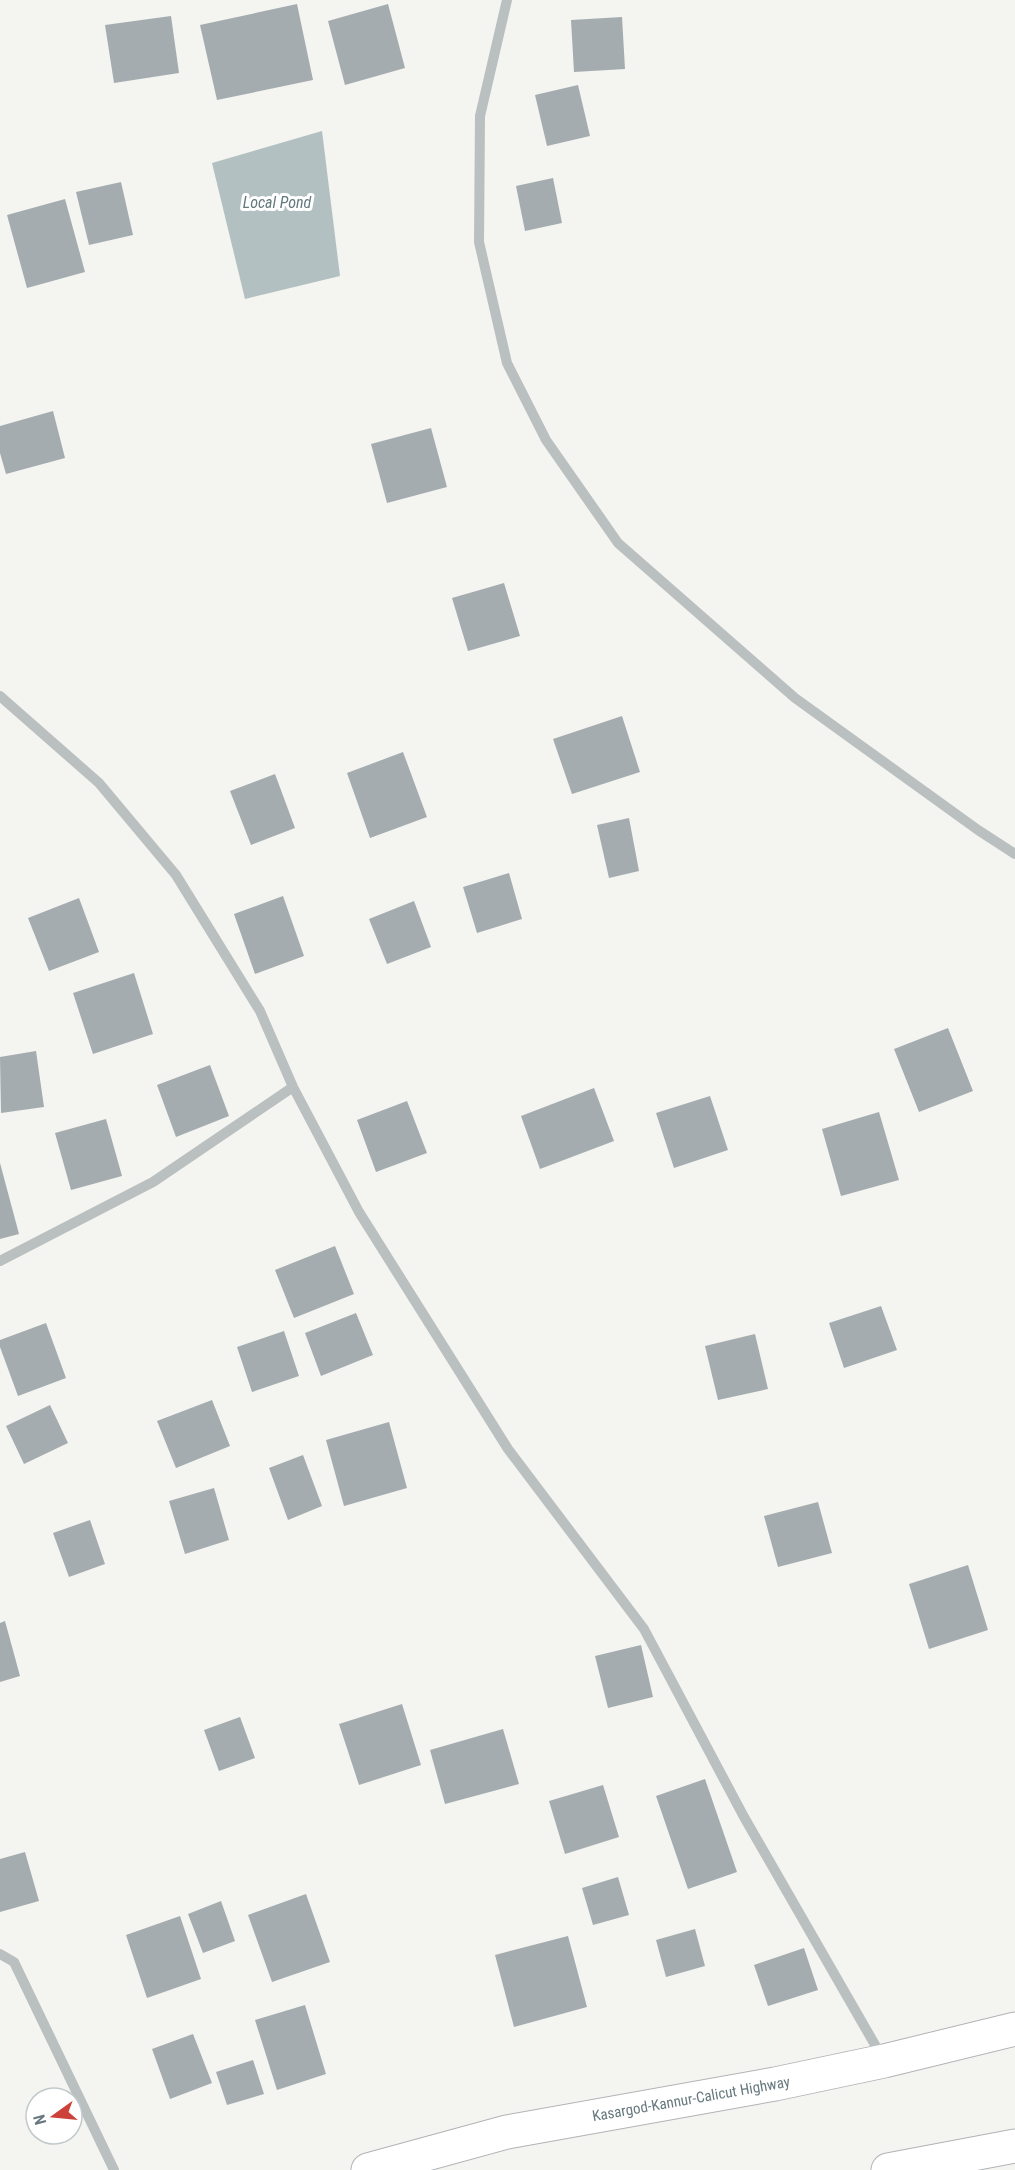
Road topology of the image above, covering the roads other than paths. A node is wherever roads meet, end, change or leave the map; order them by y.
1 (507, 0) edge
2 (0, 696) edge
3 (1015, 854) edge
4 (293, 1087) junction
5 (0, 1261) edge
6 (0, 1954) edge
7 (1015, 2029) edge
8 (884, 2061) junction
9 (1015, 2146) edge
10 (114, 2170) edge
11 (368, 2170) edge
12 (888, 2170) edge

1 - 3 street
2 - 4 street
4 - 5 street
4 - 8 street
6 - 10 street
7 - 8 highway, Kasargod-Kannur-Calicut Highway
8 - 11 highway, Kasargod-Kannur-Calicut Highway
9 - 12 highway

